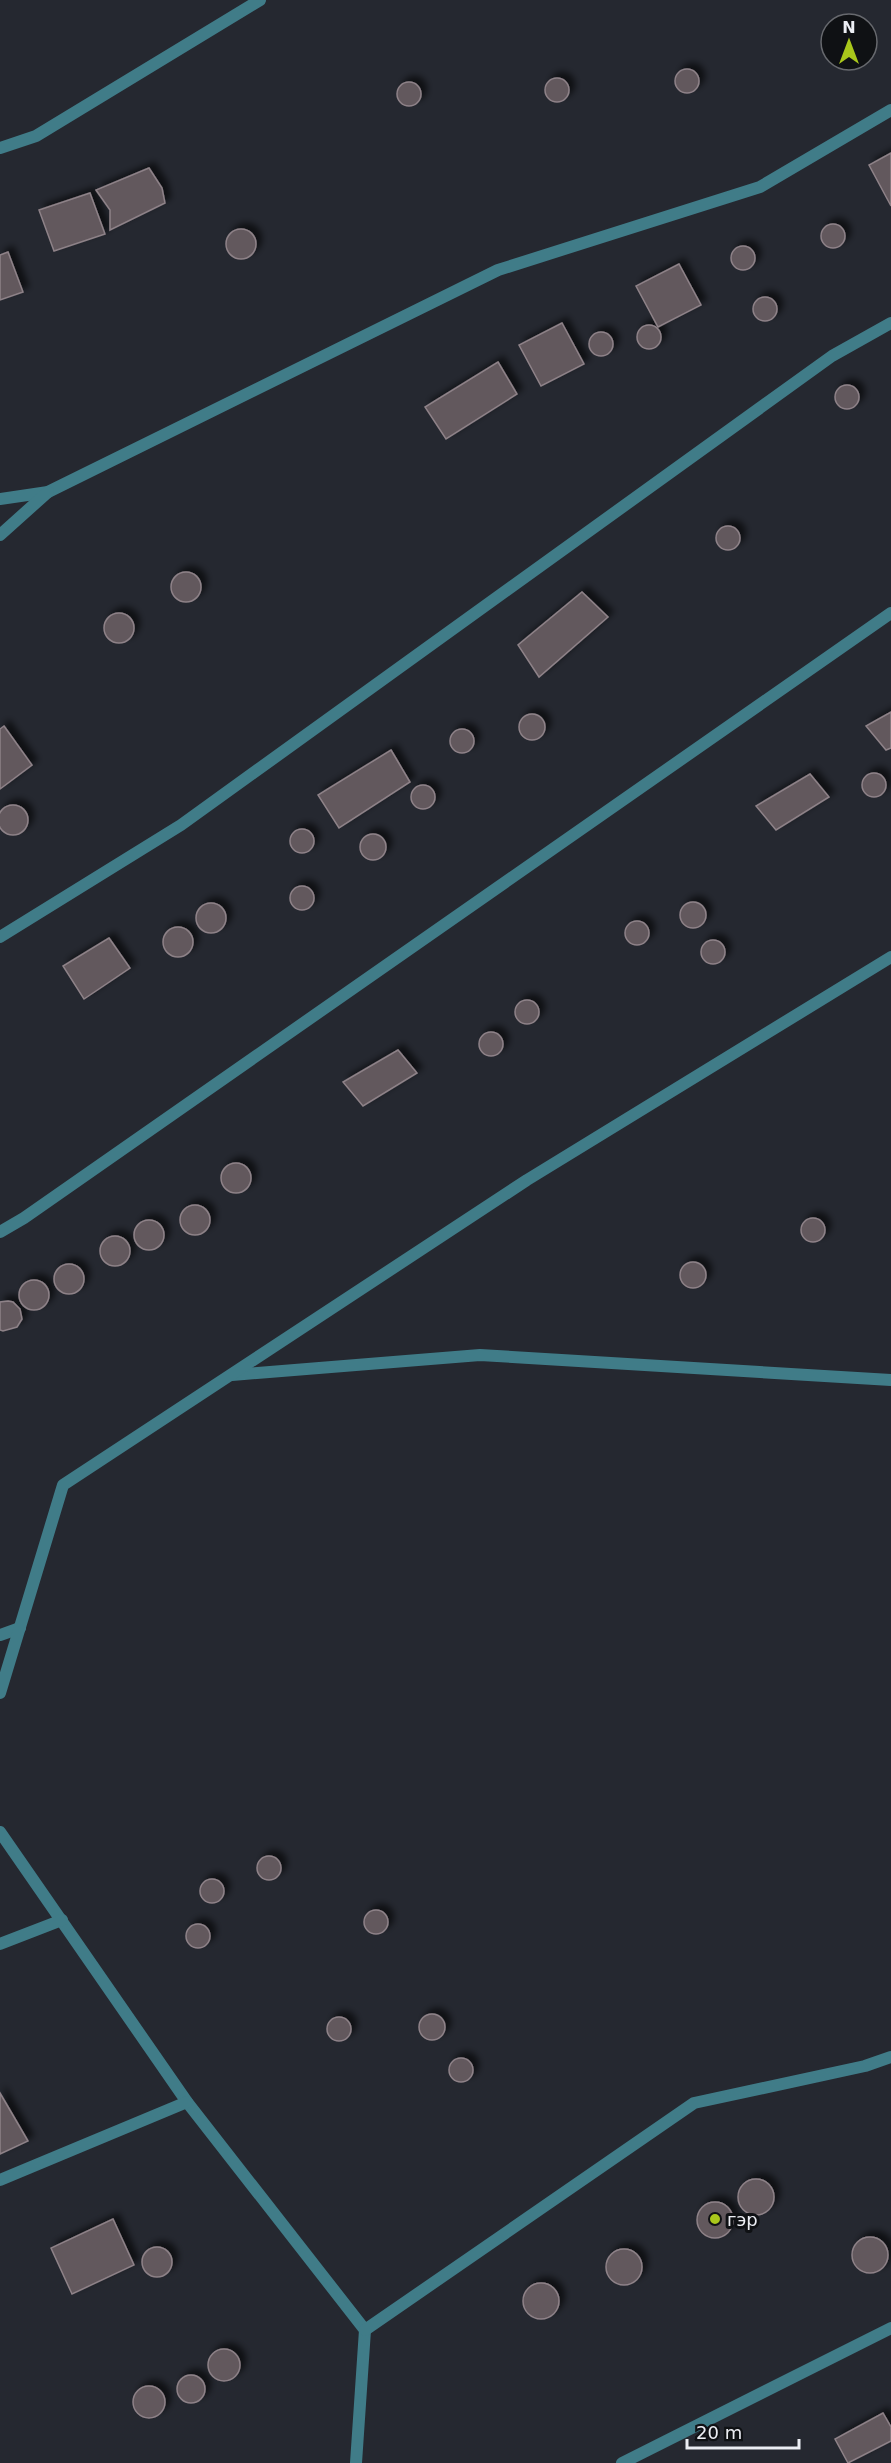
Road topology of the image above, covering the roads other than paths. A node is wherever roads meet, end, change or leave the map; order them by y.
1 (260, 0) edge
2 (891, 110) edge
3 (0, 148) edge
4 (891, 323) edge
5 (48, 492) junction
6 (0, 499) edge
7 (0, 535) edge
8 (891, 613) edge
9 (0, 938) edge
10 (891, 957) edge
11 (0, 1232) edge
12 (231, 1375) junction
13 (891, 1380) edge
14 (20, 1628) junction
15 (0, 1635) edge
16 (0, 1693) edge
17 (0, 1832) edge
18 (62, 1920) junction
19 (0, 1944) edge
20 (891, 2057) edge
21 (188, 2102) junction
22 (0, 2180) edge
23 (891, 2328) edge
24 (365, 2330) junction
25 (356, 2463) edge
26 (622, 2463) edge

1 - 3 street
2 - 5 street
4 - 9 street
5 - 6 street
5 - 7 street
8 - 11 street
10 - 12 street
12 - 13 street
12 - 14 street
14 - 15 street
14 - 16 street
17 - 18 street
18 - 19 street
18 - 21 street
20 - 24 street
21 - 22 street
21 - 24 street
23 - 26 street
24 - 25 street

